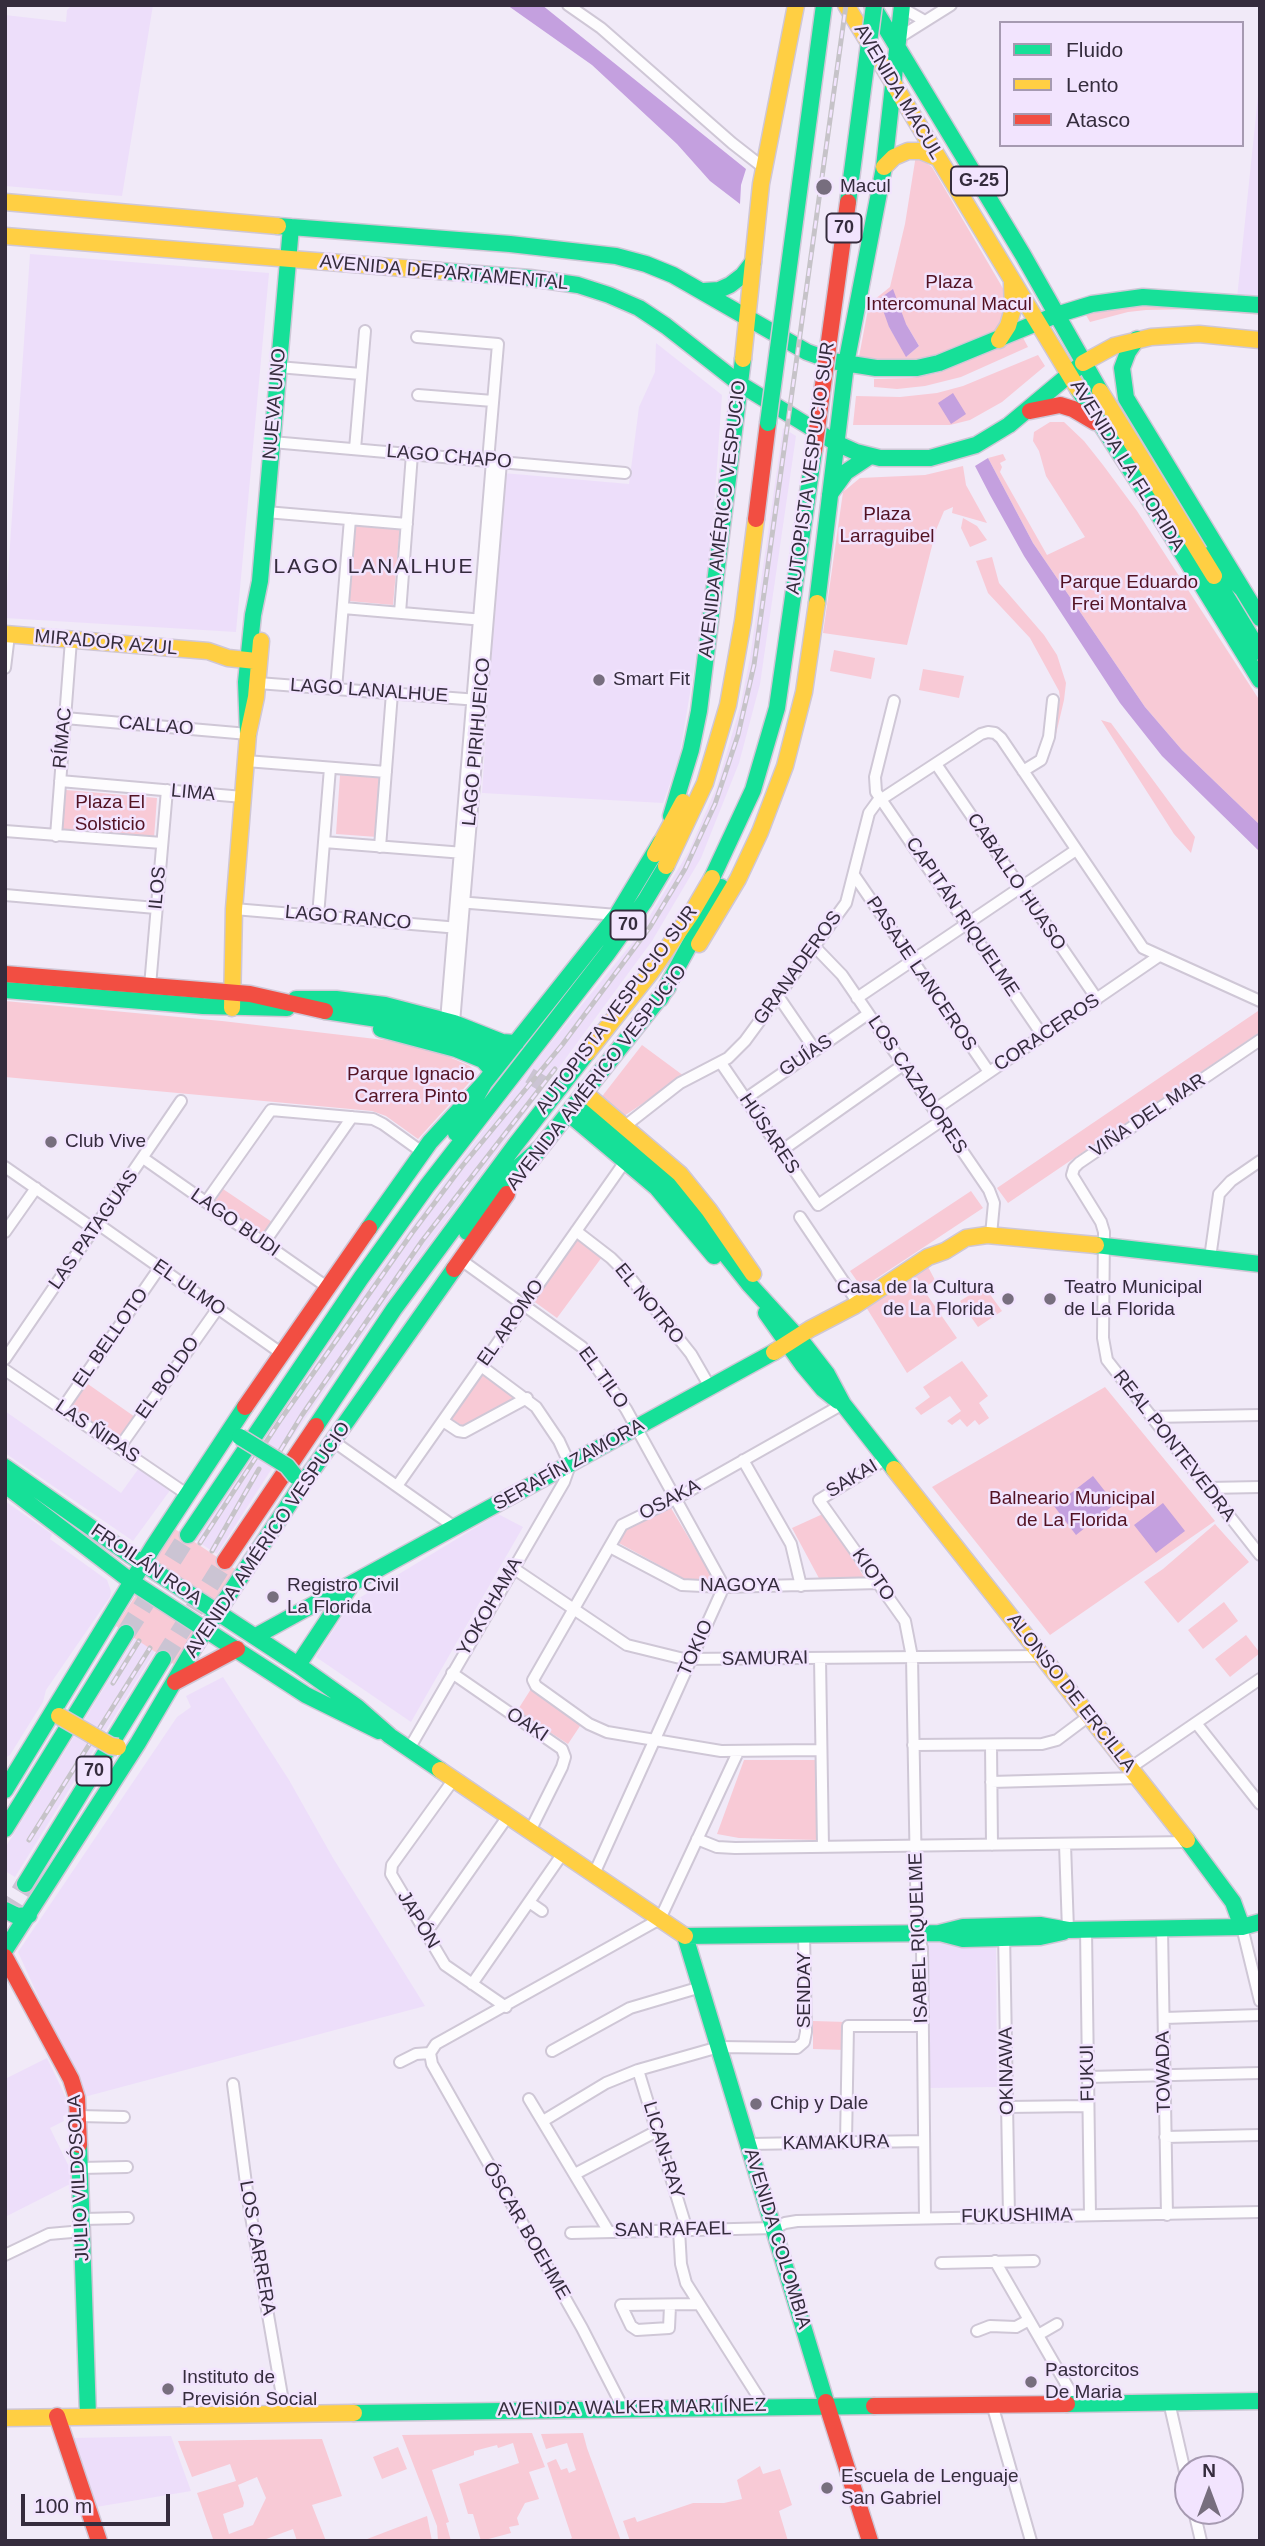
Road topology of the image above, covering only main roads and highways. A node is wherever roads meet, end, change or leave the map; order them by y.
1 (796, 5) edge
2 (824, 5) edge
3 (873, 5) edge
4 (902, 7) edge
5 (848, 9) edge
6 (899, 43) junction
7 (895, 86) junction
8 (938, 158) junction
9 (884, 167) junction
10 (5, 202) edge
11 (290, 227) junction
12 (5, 236) edge
13 (287, 260) junction
14 (753, 262) junction
15 (1012, 279) junction
16 (704, 291) junction
17 (1260, 305) edge
18 (1056, 316) junction
19 (746, 317) junction
20 (1038, 323) junction
21 (1137, 339) junction
22 (999, 340) junction
23 (1260, 340) edge
24 (1083, 363) junction
25 (846, 365) junction
26 (1069, 375) junction
27 (740, 384) junction
28 (1020, 415) junction
29 (1101, 428) junction
30 (836, 443) junction
31 (870, 456) junction
32 (829, 496) junction
33 (1185, 530) junction
34 (1243, 590) junction
35 (1260, 618) edge
36 (743, 621) junction
37 (7, 635) edge
38 (1260, 652) edge
39 (254, 655) junction
40 (1260, 680) edge
41 (248, 734) junction
42 (747, 806) junction
43 (655, 854) junction
44 (5, 974) edge
45 (93, 989) junction
46 (5, 990) edge
47 (660, 999) junction
48 (227, 1000) junction
49 (276, 1005) junction
50 (516, 1043) junction
51 (491, 1069) junction
52 (585, 1093) junction
53 (577, 1111) junction
54 (539, 1149) junction
55 (428, 1186) junction
56 (1260, 1265) edge
57 (394, 1309) junction
58 (771, 1313) junction
59 (796, 1342) junction
60 (232, 1438) junction
61 (5, 1467) edge
62 (297, 1483) junction
63 (5, 1485) edge
64 (188, 1535) tunnel mouth
65 (225, 1560) tunnel mouth
66 (143, 1563) junction
67 (132, 1582) junction
68 (351, 1586) junction
69 (217, 1612) junction
70 (206, 1629) junction
71 (126, 1633) tunnel mouth
72 (256, 1636) junction
73 (237, 1650) junction
74 (163, 1659) tunnel mouth
75 (298, 1665) junction
76 (266, 1668) junction
77 (175, 1682) junction
78 (57, 1712) junction
79 (390, 1736) junction
80 (138, 1743) junction
81 (23, 1760) junction
82 (5, 1770) edge
83 (5, 1790) edge
84 (5, 1829) edge
85 (25, 1884) tunnel mouth
86 (5, 1910) edge
87 (29, 1915) junction
88 (1260, 1922) edge
89 (1242, 1927) junction
90 (1260, 1933) edge
91 (685, 1936) junction
92 (5, 1950) edge
93 (5, 1957) edge
94 (1260, 2401) edge
95 (827, 2406) junction
96 (57, 2416) junction
97 (88, 2416) junction
98 (5, 2418) edge
99 (99, 2541) edge
100 (870, 2541) edge

1 - 14 main road, AVENIDA AMÉRICO VESPUCIO
2 - 36 main road, 70, bridge
3 - 6 main road, AVENIDA MACUL / G-25
3 - 42 main road, AUTOPISTA VESPUCIO SUR / 70, bridge
4 - 6 main road, AVENIDA AMÉRICO VESPUCIO
5 - 7 main road, AVENIDA MACUL / G-25
6 - 7 main road, AVENIDA AMÉRICO VESPUCIO
6 - 18 main road, AVENIDA MACUL / G-25
7 - 8 main road, AVENIDA MACUL / G-25
7 - 9 main road, AVENIDA AMÉRICO VESPUCIO
8 - 9 main road
8 - 15 main road, AVENIDA MACUL / G-25
9 - 25 main road, AVENIDA AMÉRICO VESPUCIO
10 - 11 main road, AVENIDA DEPARTAMENTAL
11 - 13 main road, NUEVA UNO
11 - 16 main road, AVENIDA DEPARTAMENTAL
12 - 13 main road, AVENIDA DEPARTAMENTAL
13 - 27 main road, AVENIDA DEPARTAMENTAL
13 - 39 main road, NUEVA UNO
14 - 16 main road
14 - 19 main road, AVENIDA AMÉRICO VESPUCIO
15 - 20 main road, AVENIDA MACUL / G-25
15 - 22 main road
16 - 19 main road, AVENIDA DEPARTAMENTAL
17 - 18 main road, AVENIDA DEPARTAMENTAL
18 - 20 main road, AVENIDA DEPARTAMENTAL
18 - 24 main road, AVENIDA LA FLORIDA / G-25
19 - 25 main road, AVENIDA DEPARTAMENTAL
19 - 27 main road, AVENIDA AMÉRICO VESPUCIO
20 - 22 main road, AVENIDA DEPARTAMENTAL
20 - 26 main road, AVENIDA LA FLORIDA / G-25
21 - 23 main road, AVENIDA DEPARTAMENTAL
21 - 24 main road, AVENIDA DEPARTAMENTAL
21 - 34 main road, AVENIDA LA FLORIDA
22 - 25 main road, AVENIDA DEPARTAMENTAL
24 - 26 main road, AVENIDA DEPARTAMENTAL
24 - 33 main road, AVENIDA LA FLORIDA / G-25
25 - 30 main road, AVENIDA AMÉRICO VESPUCIO
26 - 28 main road, AVENIDA DEPARTAMENTAL
26 - 29 main road, AVENIDA LA FLORIDA / G-25
27 - 30 main road, AVENIDA DEPARTAMENTAL
27 - 43 main road, AVENIDA AMÉRICO VESPUCIO
28 - 29 main road
28 - 31 main road, AVENIDA DEPARTAMENTAL
29 - 40 main road, AVENIDA LA FLORIDA / G-25
30 - 31 main road, AVENIDA DEPARTAMENTAL
30 - 32 main road, AVENIDA AMÉRICO VESPUCIO
31 - 32 main road
32 - 47 main road, AVENIDA AMÉRICO VESPUCIO
33 - 34 main road
33 - 38 main road, AVENIDA LA FLORIDA / G-25
34 - 35 main road, AVENIDA LA FLORIDA
36 - 43 main road
36 - 55 main road, 70
37 - 39 main road, MIRADOR AZUL
39 - 41 main road, NUEVA UNO
39 - 41 main road, NUEVA UNO
41 - 48 main road, NUEVA UNO
42 - 47 main road
42 - 57 main road, AUTOPISTA VESPUCIO SUR / 70
43 - 50 main road, AVENIDA AMÉRICO VESPUCIO
44 - 45 main road
45 - 46 main road
45 - 48 main road
45 - 48 main road
47 - 52 main road, AVENIDA AMÉRICO VESPUCIO
48 - 49 main road
49 - 50 main road
49 - 51 main road
49 - 51 main road
50 - 51 main road, AVENIDA AMÉRICO VESPUCIO
51 - 55 main road
51 - 60 main road, AVENIDA AMÉRICO VESPUCIO
52 - 53 main road, AVENIDA AMÉRICO VESPUCIO
52 - 58 main road, ALONSO DE ERCILLA
53 - 54 main road, AVENIDA AMÉRICO VESPUCIO
53 - 58 main road, ALONSO DE ERCILLA
53 - 58 main road, ALONSO DE ERCILLA
54 - 57 main road
54 - 62 main road, AVENIDA AMÉRICO VESPUCIO
55 - 64 main road, 70
56 - 59 main road, SERAFÍN ZAMORA
57 - 65 main road, AUTOPISTA VESPUCIO SUR / 70
58 - 59 main road, ALONSO DE ERCILLA
59 - 68 main road, SERAFÍN ZAMORA
59 - 89 main road, ALONSO DE ERCILLA
60 - 62 main road, bridge
60 - 66 main road, AVENIDA AMÉRICO VESPUCIO
61 - 66 main road, FROILÁN ROA
62 - 69 main road, AVENIDA AMÉRICO VESPUCIO
63 - 67 main road, FROILÁN ROA
66 - 67 main road, AVENIDA AMÉRICO VESPUCIO
66 - 69 main road, FROILÁN ROA
67 - 70 main road, FROILÁN ROA
67 - 78 main road, AVENIDA AMÉRICO VESPUCIO
68 - 72 main road, SERAFÍN ZAMORA
68 - 75 main road, SERAFÍN ZAMORA
69 - 70 main road, AVENIDA AMÉRICO VESPUCIO
69 - 72 main road, FROILÁN ROA
70 - 73 main road, FROILÁN ROA
70 - 77 main road, AVENIDA AMÉRICO VESPUCIO
71 - 84 main road, 70
72 - 75 main road, FROILÁN ROA
73 - 76 main road, FROILÁN ROA
73 - 77 main road
74 - 85 main road, 70
75 - 76 main road
75 - 79 main road, FROILÁN ROA
76 - 79 main road, FROILÁN ROA
77 - 80 main road, AVENIDA AMÉRICO VESPUCIO
78 - 80 main road, bridge
78 - 81 main road, AVENIDA AMÉRICO VESPUCIO
79 - 91 main road, FROILÁN ROA
80 - 87 main road, AVENIDA AMÉRICO VESPUCIO
81 - 82 main road
81 - 83 main road, AVENIDA AMÉRICO VESPUCIO
86 - 87 main road
87 - 92 main road, AVENIDA AMÉRICO VESPUCIO
88 - 89 main road
89 - 90 main road
89 - 91 main road
91 - 95 main road, AVENIDA COLOMBIA
93 - 97 main road, JULIO VILDÓSOLA
94 - 95 main road, AVENIDA WALKER MARTÍNEZ
95 - 97 main road, AVENIDA WALKER MARTÍNEZ
95 - 100 main road, AVENIDA COLOMBIA
96 - 97 main road, AVENIDA WALKER MARTÍNEZ
96 - 98 main road, AVENIDA WALKER MARTÍNEZ
96 - 99 main road

